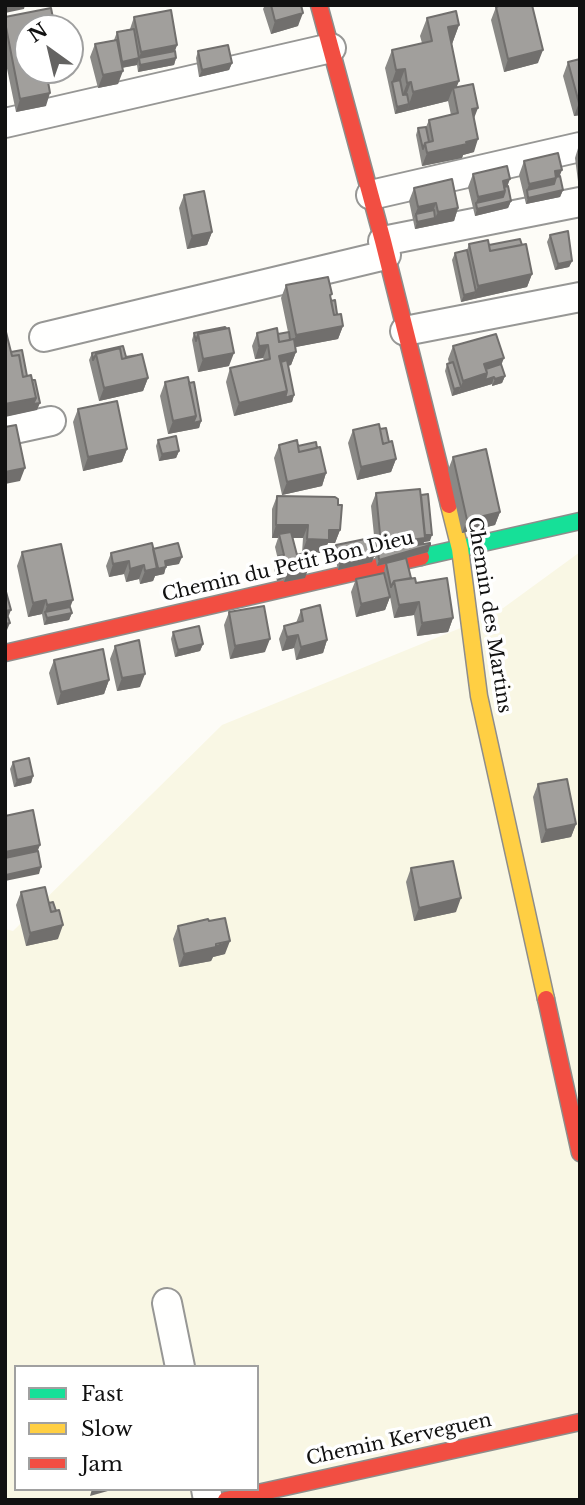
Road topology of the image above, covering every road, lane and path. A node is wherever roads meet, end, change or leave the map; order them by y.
1 (319, 5) edge
2 (331, 48) junction
3 (5, 123) edge
4 (580, 146) edge
5 (371, 195) junction
6 (580, 202) edge
7 (384, 248) junction
8 (580, 297) edge
9 (405, 331) junction
10 (44, 337) dead end
11 (51, 421) dead end
12 (5, 431) edge
13 (580, 521) edge
14 (460, 549) junction
15 (5, 653) edge
16 (580, 1153) edge
17 (167, 1303) dead end
18 (180, 1365) edge
19 (580, 1422) edge
20 (226, 1500) edge

1 - 2 street, Chemin des Martins
2 - 3 street
2 - 5 street, Chemin des Martins
4 - 5 street
5 - 7 street, Chemin des Martins
6 - 7 street
7 - 9 street, Chemin des Martins
7 - 10 street
8 - 9 street
9 - 14 street, Chemin des Martins
11 - 12 street
13 - 14 street, Chemin du Petit Bon Dieu
14 - 15 street, Chemin du Petit Bon Dieu
14 - 16 street, Chemin des Martins
17 - 18 street
19 - 20 street, Chemin Kerveguen

